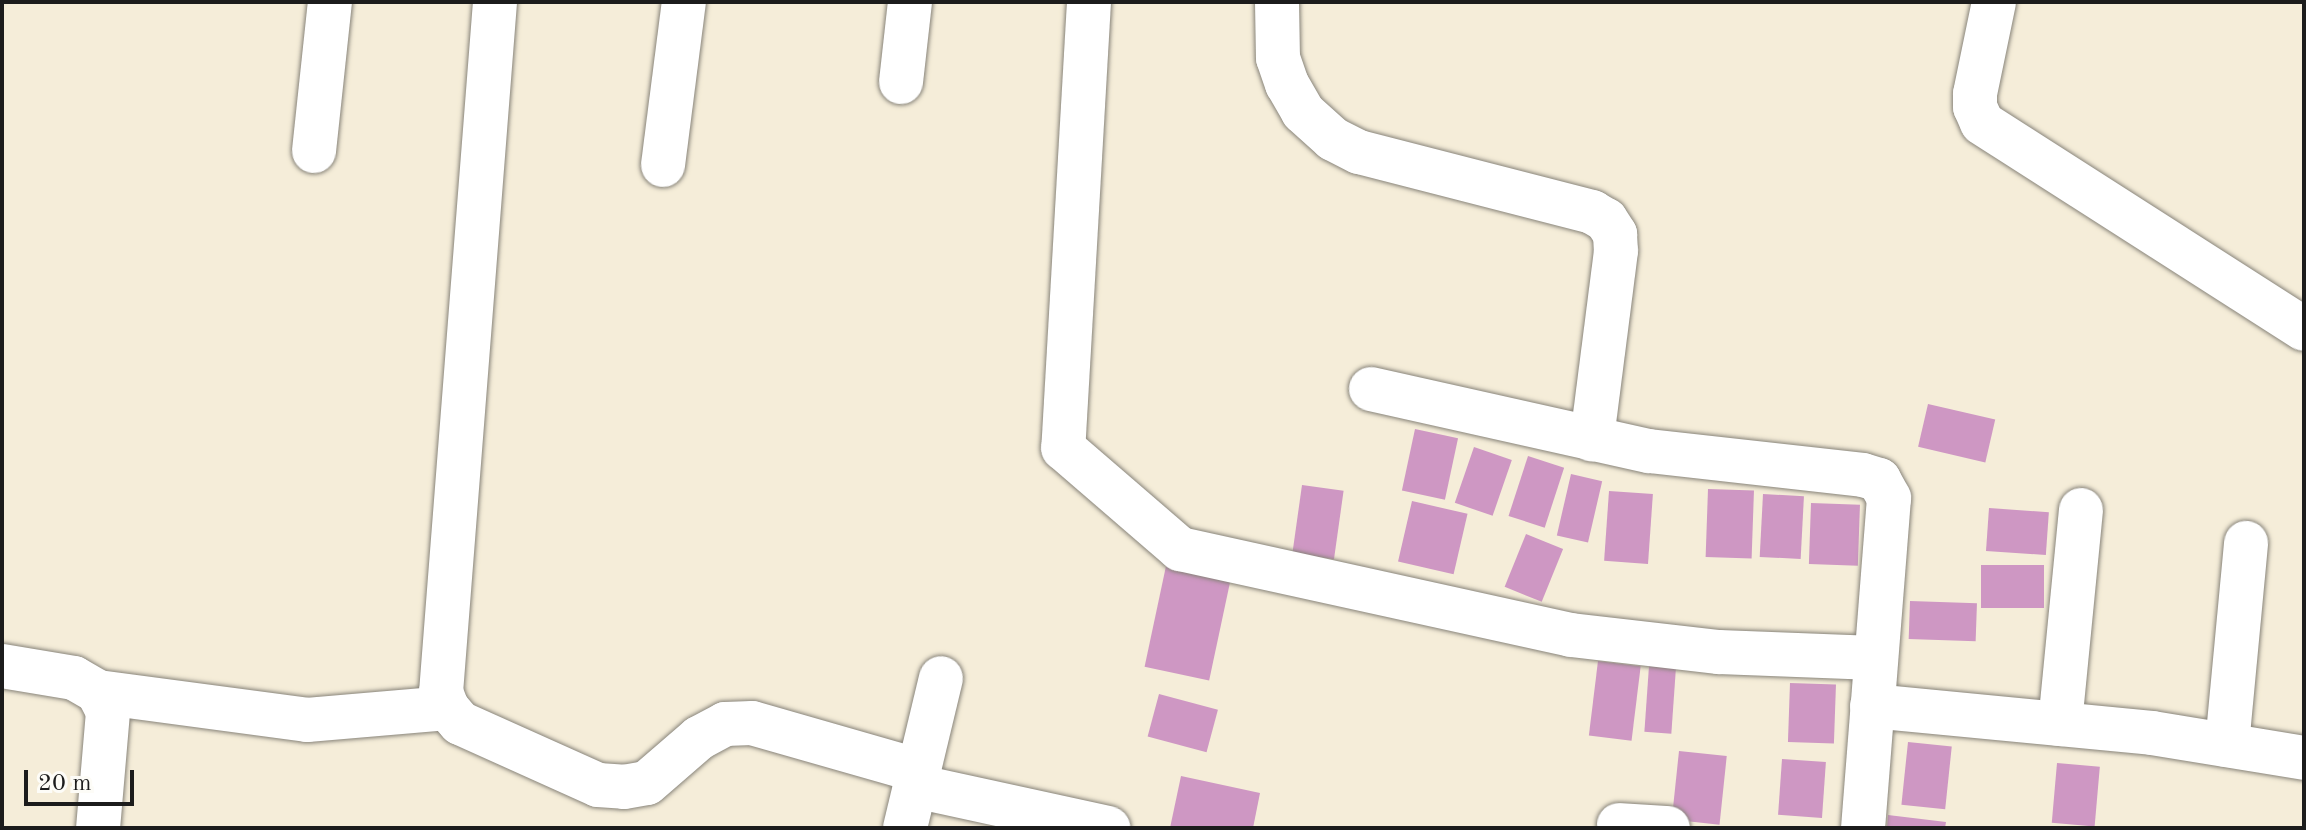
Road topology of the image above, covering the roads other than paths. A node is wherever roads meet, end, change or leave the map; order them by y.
1 (330, 2) edge
2 (495, 2) edge
3 (684, 2) edge
4 (910, 2) edge
5 (1089, 2) edge
6 (1277, 2) edge
7 (1994, 2) edge
8 (901, 82) dead end
9 (314, 151) dead end
10 (663, 165) dead end
11 (2304, 329) edge
12 (1371, 389) dead end
13 (1592, 439) junction
14 (2081, 510) dead end
15 (2246, 543) dead end
16 (1875, 658) junction
17 (2, 666) edge
18 (941, 678) dead end
19 (98, 692) junction
20 (1872, 706) junction
21 (447, 708) junction
22 (2060, 724) junction
23 (2227, 745) junction
24 (2304, 758) edge
25 (917, 778) junction
26 (1619, 825) dead end
27 (98, 828) edge
28 (905, 828) edge
29 (1108, 828) edge
30 (1668, 828) edge
31 (1863, 828) edge

1 - 9 street
2 - 21 street
3 - 10 street
4 - 8 street
5 - 16 street
6 - 13 street
7 - 11 street
12 - 13 street
13 - 16 street
14 - 22 street
15 - 23 street
16 - 20 street
17 - 19 street
18 - 25 street
19 - 21 street
19 - 27 street
20 - 22 street
20 - 31 street
21 - 25 street
22 - 23 street
23 - 24 street
25 - 28 street
25 - 29 street
26 - 30 street

